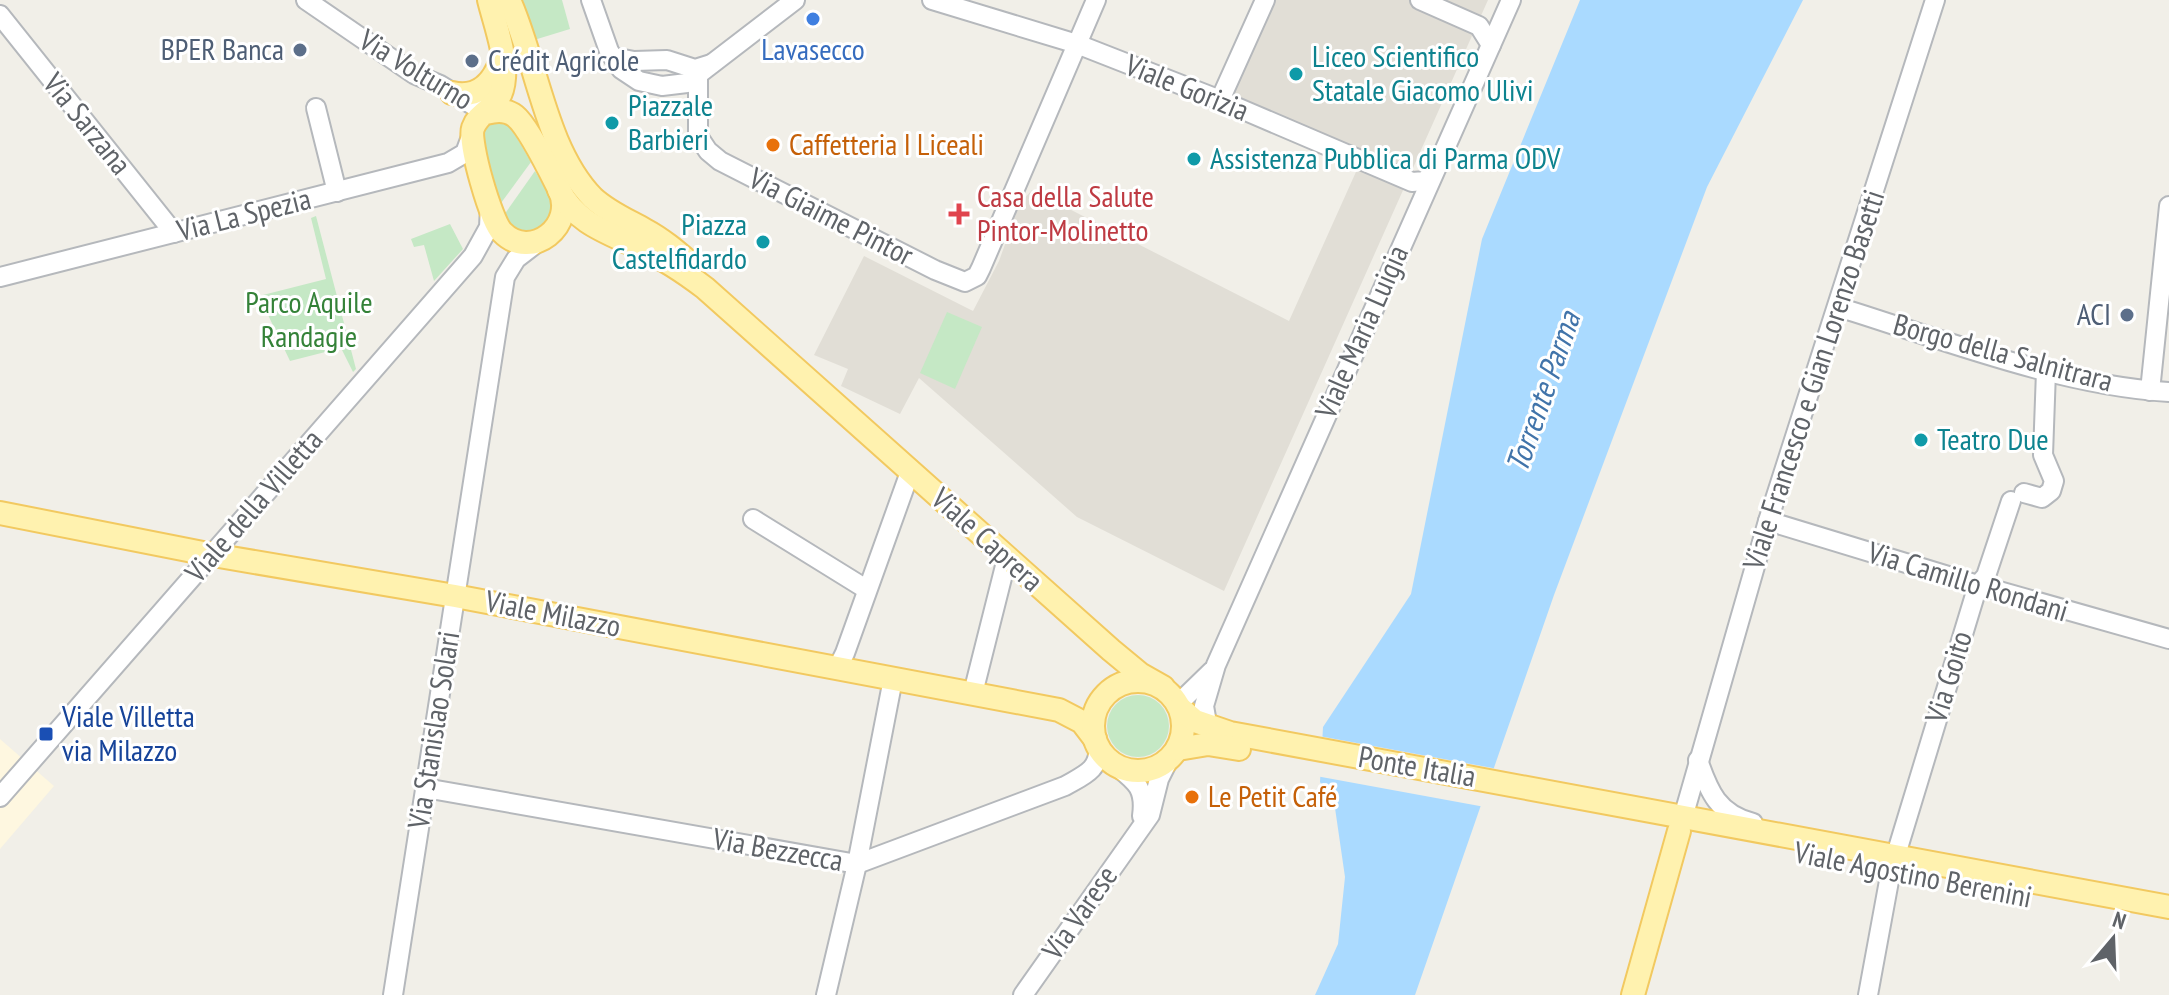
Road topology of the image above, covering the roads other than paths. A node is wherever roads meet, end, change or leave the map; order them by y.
1 (306, 0) edge
2 (489, 0) edge
3 (508, 0) edge
4 (591, 0) edge
5 (795, 0) edge
6 (932, 0) edge
7 (1096, 0) edge
8 (1265, 0) edge
9 (1420, 0) edge
10 (1511, 0) edge
11 (1935, 0) edge
12 (0, 15) edge
13 (1077, 44) junction
14 (1491, 45) junction
15 (502, 55) junction
16 (613, 57) junction
17 (714, 63) junction
18 (698, 75) junction
19 (452, 93) junction
20 (1220, 100) junction
21 (316, 108) dead end
22 (486, 113) junction
23 (472, 134) junction
24 (536, 149) junction
25 (1433, 172) junction
26 (567, 183) junction
27 (337, 192) junction
28 (490, 206) junction
29 (2169, 206) edge
30 (174, 233) junction
31 (538, 242) junction
32 (0, 277) edge
33 (1838, 307) junction
34 (2046, 371) junction
35 (816, 387) junction
36 (2160, 392) edge
37 (910, 472) junction
38 (0, 513) edge
39 (753, 519) dead end
40 (1768, 521) junction
41 (213, 555) junction
42 (1007, 558) junction
43 (1978, 585) junction
44 (866, 589) junction
45 (455, 596) junction
46 (2169, 639) edge
47 (1216, 665) junction
48 (837, 669) junction
49 (893, 679) junction
50 (1163, 687) junction
51 (973, 693) junction
52 (1179, 706) junction
53 (1213, 737) junction
54 (1097, 743) junction
55 (1173, 755) junction
56 (1698, 760) junction
57 (1114, 764) junction
58 (425, 788) junction
59 (0, 797) edge
60 (1658, 819) joint
61 (1681, 824) junction
62 (1138, 830) junction
63 (1850, 849) junction
64 (857, 864) junction
65 (1893, 864) junction
66 (2169, 907) edge
67 (2169, 922) edge
68 (393, 995) edge
69 (826, 995) edge
70 (1023, 995) edge
71 (1633, 995) edge
72 (1868, 995) edge

1 - 19 street, Via Volturno
2 - 15 main road
3 - 24 main road
3 - 26 main road
4 - 16 street
5 - 17 street
6 - 13 street, Viale Gorizia
7 - 13 street
8 - 20 street
9 - 14 street
10 - 14 street, Viale Maria Luigia
11 - 33 street, Viale Francesco e Gian Lorenzo Basetti
12 - 30 street, Via Sarzana
13 - 18 street, Via Giaime Pintor
13 - 20 street, Viale Gorizia
14 - 25 street, Viale Maria Luigia
15 - 19 main road
15 - 22 main road
16 - 17 street
16 - 18 street
17 - 18 street
19 - 22 street, Via Volturno
20 - 25 street, Viale Gorizia
21 - 27 street
22 - 23 main road
22 - 24 main road
23 - 27 street, Via La Spezia
23 - 28 main road
24 - 26 main road
25 - 47 street, Viale Maria Luigia
26 - 31 main road
26 - 35 main road, Viale Caprera
26 - 35 main road, Viale Caprera
27 - 30 street, Via La Spezia
28 - 31 main road
28 - 41 street, Viale della Villetta
29 - 36 street
30 - 32 street, Via La Spezia
31 - 45 street, Via Stanislao Solari
33 - 34 street, Borgo della Salnitrara
33 - 40 street, Viale Francesco e Gian Lorenzo Basetti
34 - 36 street, Borgo della Salnitrara
34 - 43 street, Via Goito
35 - 37 main road, Viale Caprera
37 - 42 main road, Viale Caprera
37 - 44 street
38 - 41 main road, Viale Milazzo
39 - 44 street
40 - 43 street, Via Camillo Rondani
40 - 56 street, Viale Francesco e Gian Lorenzo Basetti
41 - 45 main road, Viale Milazzo
41 - 59 street, Viale della Villetta
42 - 50 main road, Viale Caprera
42 - 51 street
43 - 46 street, Via Camillo Rondani
43 - 65 street, Via Goito
44 - 48 street
45 - 48 main road, Viale Milazzo
45 - 58 street, Via Stanislao Solari
47 - 52 street, Viale Maria Luigia
47 - 53 street, Viale Maria Luigia
48 - 49 main road, Viale Milazzo
49 - 51 main road, Viale Milazzo
49 - 64 street
50 - 52 main road
50 - 54 main road
51 - 54 main road, Viale Milazzo
52 - 53 main road, Ponte Italia
52 - 55 main road
53 - 55 main road, Ponte Italia
53 - 60 main road, Ponte Italia
54 - 57 main road
54 - 64 street, Via Bezzecca
55 - 57 main road
55 - 62 street, Via Varese
56 - 61 street, Viale Francesco e Gian Lorenzo Basetti
56 - 63 street
57 - 62 street, Via Varese
58 - 64 street, Via Bezzecca
58 - 68 street, Via Stanislao Solari
60 - 61 main road, Viale Agostino Berenini
61 - 63 main road, Viale Agostino Berenini
61 - 65 main road, Viale Agostino Berenini
61 - 71 main road
62 - 70 street, Via Varese
63 - 65 main road, Viale Agostino Berenini
64 - 69 street
65 - 66 main road, Viale Agostino Berenini
65 - 67 main road, Viale Agostino Berenini
65 - 72 street, Via Goito

